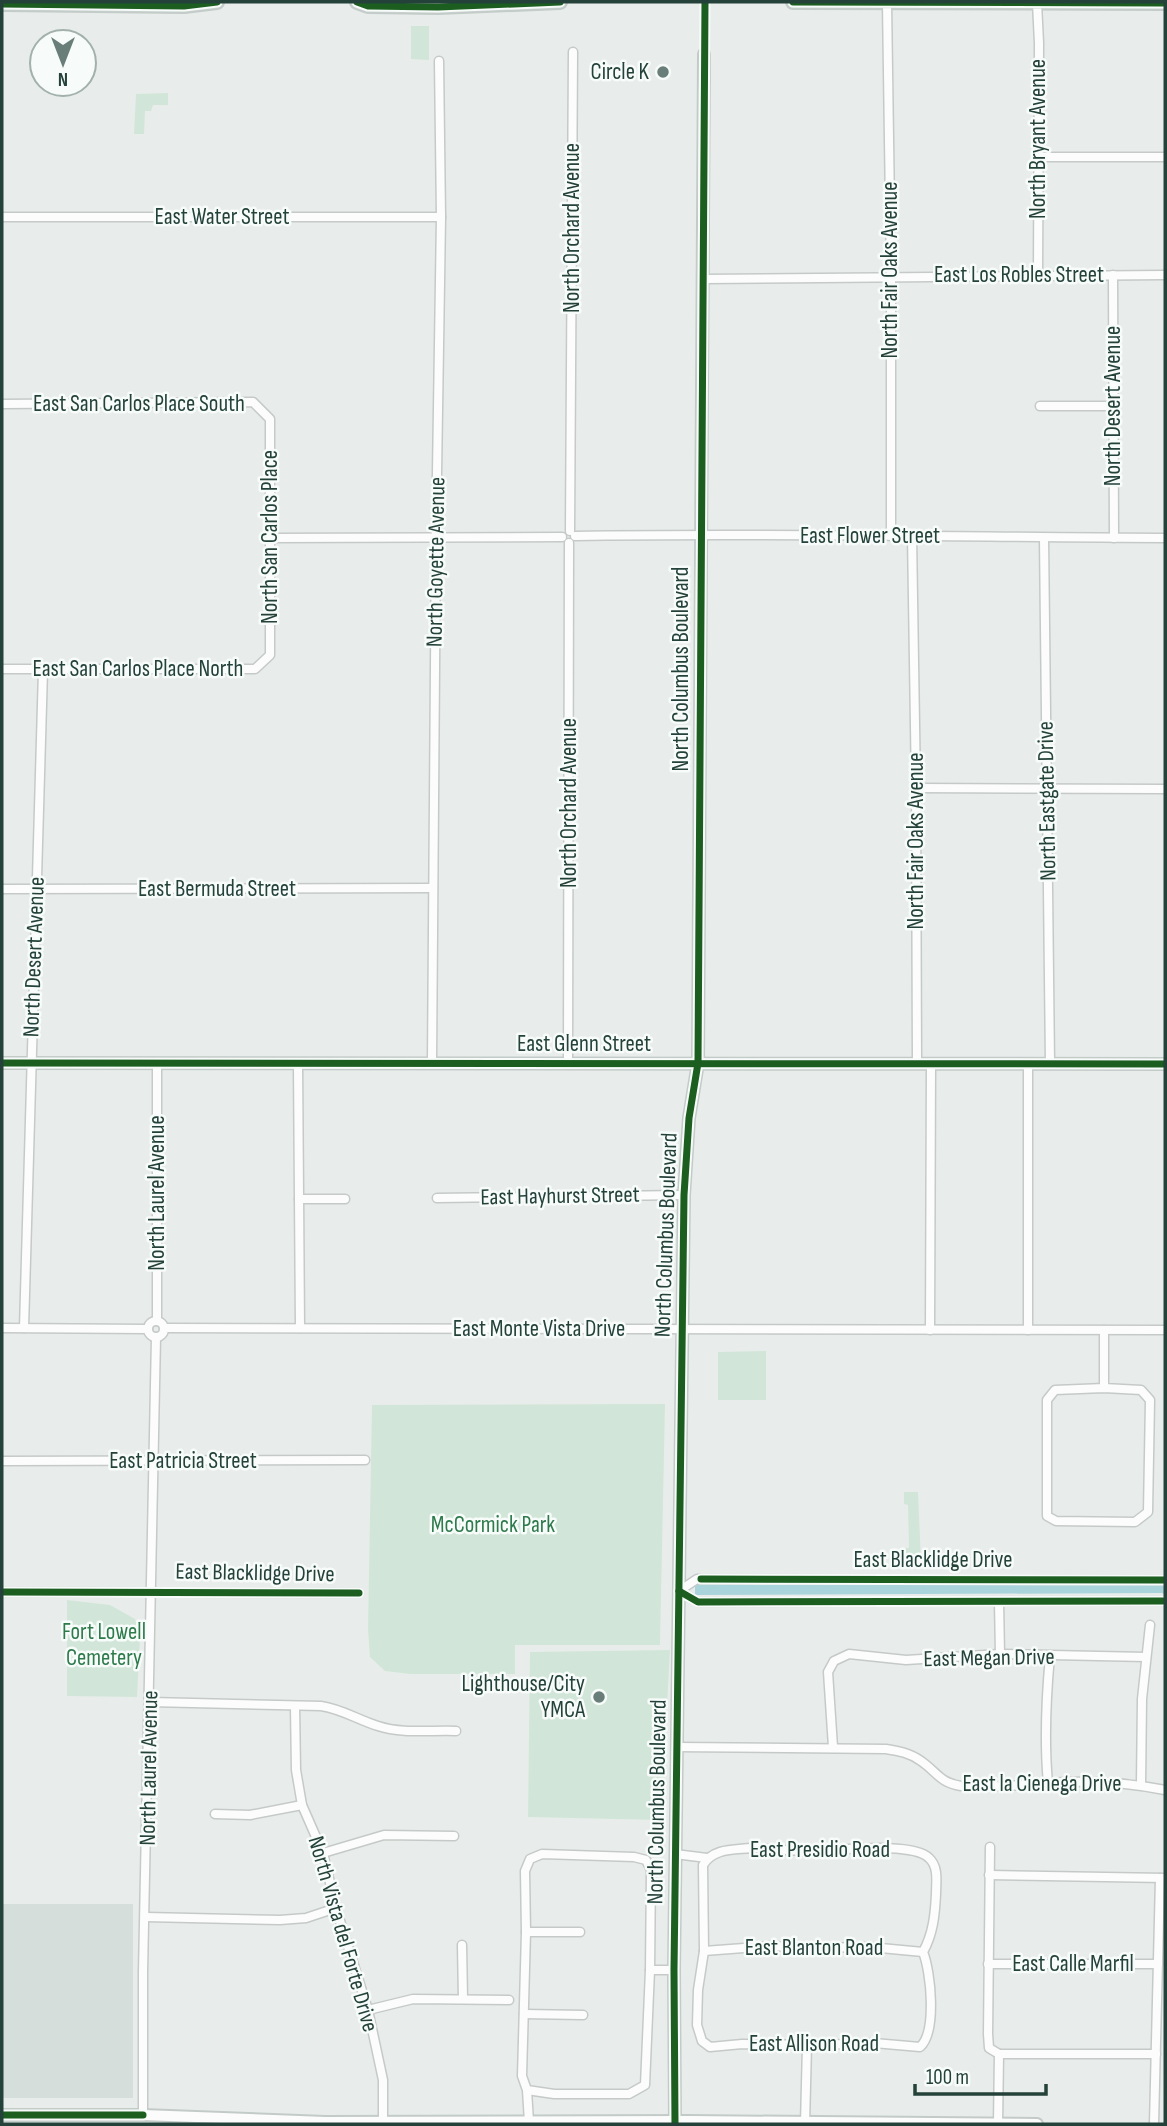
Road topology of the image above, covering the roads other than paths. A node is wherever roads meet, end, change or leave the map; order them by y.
1 (217, 2) edge
2 (357, 2) edge
3 (560, 2) edge
4 (793, 2) edge
5 (887, 3) edge
6 (1037, 3) edge
7 (1165, 3) edge
8 (2, 4) edge
9 (34, 4) edge
10 (180, 4) edge
11 (2, 10) edge
12 (573, 52) dead end
13 (704, 54) dead end
14 (439, 61) dead end
15 (1037, 157) junction
16 (1165, 157) edge
17 (2, 217) edge
18 (441, 217) junction
19 (1038, 275) junction
20 (1112, 275) junction
21 (1165, 275) edge
22 (891, 277) junction
23 (704, 279) junction
24 (2, 404) edge
25 (1040, 406) dead end
26 (1112, 406) junction
27 (270, 419) joint
28 (912, 535) junction
29 (701, 536) junction
30 (891, 536) junction
31 (436, 537) junction
32 (569, 537) junction
33 (1114, 537) junction
34 (270, 538) junction
35 (1045, 538) junction
36 (1165, 538) edge
37 (270, 655) joint
38 (2, 669) edge
39 (43, 670) junction
40 (916, 788) junction
41 (1047, 788) junction
42 (1165, 789) edge
43 (433, 888) junction
44 (2, 889) edge
45 (37, 889) junction
46 (432, 1062) junction
47 (2, 1063) edge
48 (31, 1063) junction
49 (298, 1063) junction
50 (568, 1063) junction
51 (698, 1063) junction
52 (918, 1063) junction
53 (931, 1063) junction
54 (157, 1064) junction
55 (1028, 1064) junction
56 (1050, 1064) junction
57 (1165, 1064) edge
58 (684, 1195) junction
59 (437, 1198) dead end
60 (299, 1199) junction
61 (345, 1199) dead end
62 (156, 1321) junction
63 (2, 1328) edge
64 (24, 1328) junction
65 (164, 1328) junction
66 (300, 1328) junction
67 (148, 1329) junction
68 (682, 1329) junction
69 (930, 1330) junction
70 (1028, 1330) junction
71 (1104, 1330) junction
72 (1165, 1330) edge
73 (156, 1337) junction
74 (1104, 1388) junction
75 (365, 1460) dead end
76 (2, 1461) edge
77 (152, 1461) junction
78 (1165, 1580) edge
79 (2, 1591) edge
80 (152, 1591) junction
81 (679, 1591) junction
82 (359, 1593) dead end
83 (1164, 1601) edge
84 (999, 1602) junction
85 (1150, 1625) dead end
86 (1000, 1654) junction
87 (1050, 1656) junction
88 (1146, 1657) junction
89 (150, 1702) junction
90 (295, 1706) junction
91 (456, 1731) dead end
92 (677, 1747) junction
93 (833, 1747) junction
94 (1048, 1783) junction
95 (1141, 1785) junction
96 (1165, 1790) edge
97 (302, 1805) junction
98 (215, 1814) dead end
99 (454, 1836) dead end
100 (990, 1847) dead end
101 (323, 1853) junction
102 (675, 1854) junction
103 (707, 1858) junction
104 (989, 1875) junction
105 (1163, 1878) edge
106 (336, 1908) junction
107 (146, 1917) junction
108 (526, 1932) junction
109 (580, 1932) dead end
110 (462, 1945) dead end
111 (704, 1951) junction
112 (923, 1952) junction
113 (988, 1964) junction
114 (1158, 1964) junction
115 (650, 1970) junction
116 (674, 1970) junction
117 (463, 1999) junction
118 (509, 2000) dead end
119 (368, 2010) junction
120 (524, 2014) junction
121 (583, 2015) dead end
122 (807, 2045) junction
123 (999, 2054) junction
124 (1156, 2054) junction
125 (527, 2090) junction
126 (2, 2115) edge
127 (143, 2115) junction
128 (383, 2122) junction
129 (529, 2122) junction
130 (675, 2122) edge
131 (805, 2123) edge
132 (998, 2124) edge
133 (1037, 2124) edge
134 (1154, 2124) edge

1 - 10 main road
2 - 3 main road
4 - 5 main road
5 - 6 main road
5 - 22 street, North Fair Oaks Avenue
6 - 7 main road
6 - 15 street, North Bryant Avenue
8 - 9 main road
9 - 10 main road
9 - 11 main road
12 - 32 street, North Orchard Avenue
13 - 23 street, North Columbus Boulevard
14 - 18 street, North Goyette Avenue
15 - 16 street
15 - 19 street, North Bryant Avenue
17 - 18 street, East Water Street
18 - 31 street, North Goyette Avenue
19 - 20 street, East Los Robles Street
19 - 22 street, East Los Robles Street
20 - 21 street, East Los Robles Street
20 - 26 street, North Desert Avenue
22 - 23 street, East Los Robles Street
22 - 30 street, North Fair Oaks Avenue
23 - 29 street, North Columbus Boulevard
24 - 27 street, East San Carlos Place South
25 - 26 street
26 - 33 street, North Desert Avenue
27 - 34 street, North San Carlos Place
28 - 30 street, East Flower Street
28 - 35 street, East Flower Street
28 - 40 street, North Fair Oaks Avenue
29 - 30 street, East Flower Street
29 - 32 street, East Flower Street
29 - 51 street, North Columbus Boulevard
31 - 32 street, East Flower Street
31 - 34 street, East Flower Street
31 - 43 street, North Goyette Avenue
32 - 50 street, North Orchard Avenue
33 - 35 street, East Flower Street
33 - 36 street, East Flower Street
34 - 37 street, North San Carlos Place
35 - 41 street, North Eastgate Drive
37 - 39 street, East San Carlos Place North
38 - 39 street, East San Carlos Place North
39 - 45 street, North Desert Avenue
40 - 41 street
40 - 52 street, North Fair Oaks Avenue
41 - 42 street
41 - 56 street, North Eastgate Drive
43 - 45 street, East Bermuda Street
43 - 46 street, North Goyette Avenue
44 - 45 street, East Bermuda Street
45 - 48 street, North Desert Avenue
46 - 49 street, East Glenn Street
46 - 50 street, East Glenn Street
47 - 48 street, East Glenn Street
48 - 54 street, East Glenn Street
48 - 64 street, North Desert Avenue
49 - 54 street, East Glenn Street
49 - 60 street
50 - 51 street, East Glenn Street
51 - 52 street, East Glenn Street
51 - 58 street, North Columbus Boulevard
52 - 53 street, East Glenn Street
53 - 55 street, East Glenn Street
53 - 69 street
54 - 62 street, North Laurel Avenue
55 - 56 street, East Glenn Street
55 - 70 street
56 - 57 street, East Glenn Street
58 - 59 street, East Hayhurst Street
58 - 68 street, North Columbus Boulevard
60 - 61 street
60 - 66 street
62 - 65 street
62 - 67 street
63 - 64 street
64 - 67 street
65 - 66 street, East Monte Vista Drive
65 - 73 street
66 - 68 street, East Monte Vista Drive
67 - 73 street
68 - 69 street, East Monte Vista Drive
68 - 81 street, North Columbus Boulevard
69 - 70 street, East Monte Vista Drive
70 - 71 street, East Monte Vista Drive
71 - 72 street, East Monte Vista Drive
71 - 74 street
73 - 77 street, North Laurel Avenue
74 - 74 street
75 - 77 street, East Patricia Street
76 - 77 street, East Patricia Street
77 - 80 street, North Laurel Avenue
78 - 81 street, East Blacklidge Drive
79 - 80 street, East Blacklidge Drive
80 - 82 street, East Blacklidge Drive
80 - 89 street, North Laurel Avenue
81 - 84 street, East Blacklidge Drive
81 - 92 street, North Columbus Boulevard
83 - 84 street, East Blacklidge Drive
84 - 86 street
85 - 88 street
86 - 87 street, East Megan Drive
86 - 93 street, East Megan Drive
87 - 88 street, East Megan Drive
87 - 94 street
88 - 95 street
89 - 90 street
89 - 107 street, North Laurel Avenue
90 - 91 street
90 - 97 street, North Vista del Forte Drive
92 - 93 street, East la Cienega Drive
92 - 102 street, North Columbus Boulevard
93 - 94 street, East la Cienega Drive
94 - 95 street, East la Cienega Drive
95 - 96 street, East la Cienega Drive
97 - 98 street
97 - 101 street, North Vista del Forte Drive
99 - 101 street
100 - 104 street
101 - 106 street, North Vista del Forte Drive
102 - 103 street
102 - 116 street, North Columbus Boulevard
103 - 111 street
103 - 112 street, East Presidio Road
104 - 105 street
104 - 113 street
105 - 114 street
106 - 107 street
106 - 119 street, North Vista del Forte Drive
107 - 127 street, North Laurel Avenue
108 - 109 street
108 - 115 street, North Columbus Boulevard
108 - 120 street
110 - 117 street
111 - 112 street, East Blanton Road
111 - 122 street, East Allison Road
112 - 122 street, East Allison Road
113 - 114 street, East Calle Marfil
113 - 123 street
114 - 124 street
115 - 116 street
115 - 125 street, North Columbus Boulevard
116 - 130 street, North Columbus Boulevard
117 - 118 street
117 - 119 street
119 - 128 street, North Vista del Forte Drive
120 - 121 street
120 - 125 street
122 - 131 street
123 - 124 street
123 - 132 street
124 - 134 street
125 - 129 street
126 - 127 street
127 - 128 street
128 - 129 street
129 - 130 street
130 - 131 street
131 - 132 street
132 - 133 street

